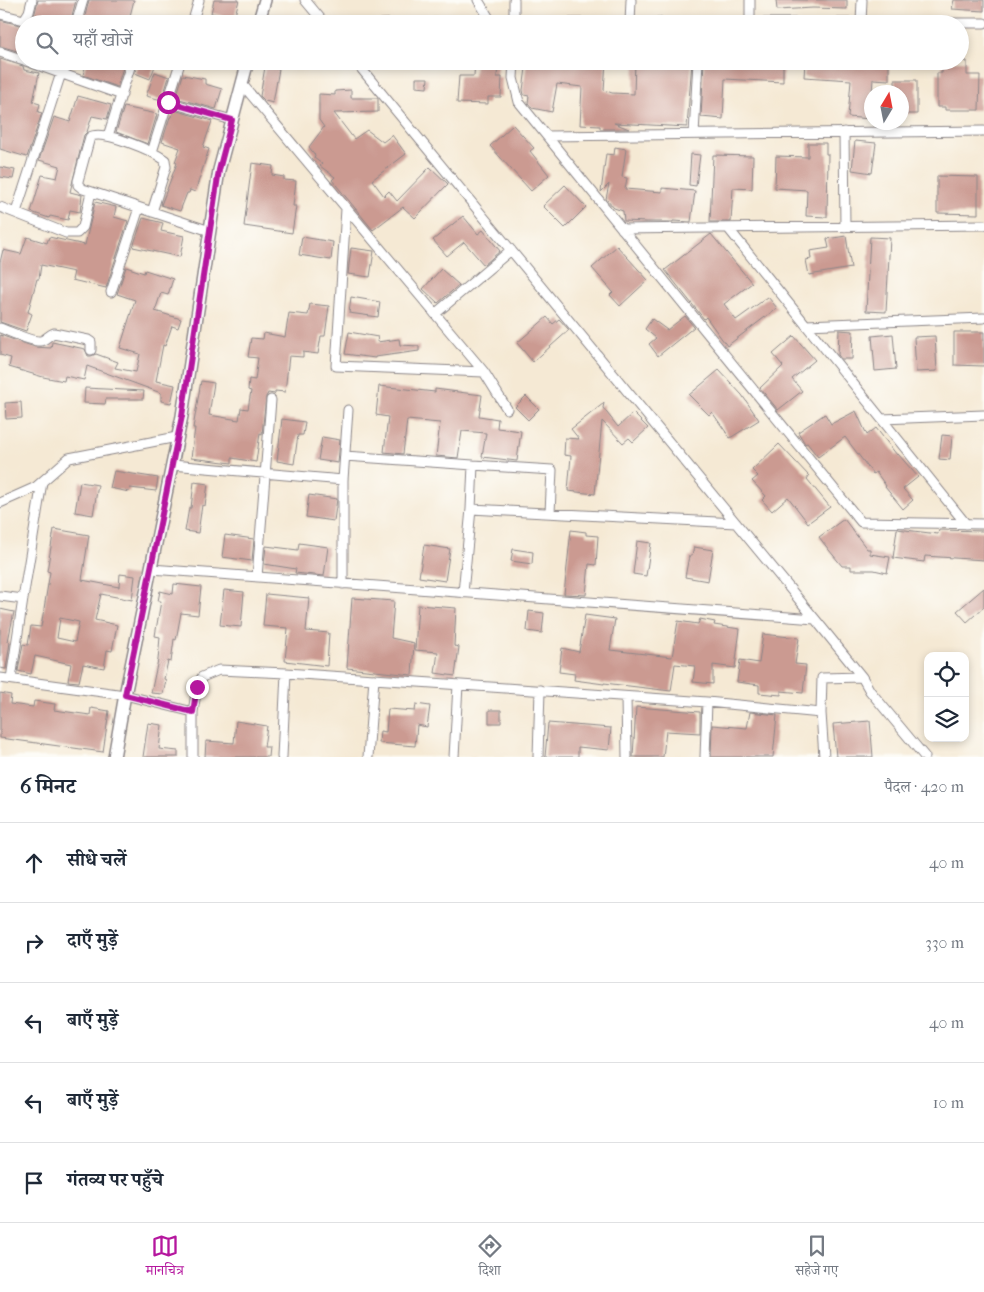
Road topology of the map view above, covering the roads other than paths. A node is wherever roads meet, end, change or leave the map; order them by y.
1 (32, 0) edge
2 (83, 0) edge
3 (199, 0) edge
4 (265, 0) edge
5 (305, 0) edge
6 (478, 0) edge
7 (514, 0) edge
8 (630, 0) edge
9 (750, 0) edge
10 (862, 0) edge
11 (0, 14) edge
12 (27, 15) edge
13 (79, 15) edge
14 (195, 15) edge
15 (261, 15) edge
16 (317, 15) edge
17 (487, 15) edge
18 (514, 15) edge
19 (630, 15) edge
20 (750, 15) edge
21 (861, 15) edge
22 (15, 18) edge
23 (969, 23) edge
24 (984, 23) edge
25 (0, 52) edge
26 (15, 57) edge
27 (52, 70) edge
28 (62, 70) edge
29 (129, 70) edge
30 (177, 70) edge
31 (246, 70) edge
32 (363, 70) edge
33 (513, 70) edge
34 (698, 70) edge
35 (61, 73) junction
36 (242, 84) junction
37 (122, 95) junction
38 (168, 102) junction
39 (232, 120) junction
40 (984, 131) edge
41 (844, 132) junction
42 (694, 134) junction
43 (108, 136) junction
44 (547, 136) junction
45 (152, 152) junction
46 (91, 192) junction
47 (0, 207) edge
48 (139, 208) junction
49 (346, 209) junction
50 (16, 212) junction
51 (152, 212) junction
52 (984, 225) edge
53 (844, 227) junction
54 (728, 228) junction
55 (622, 229) junction
56 (210, 231) junction
57 (511, 250) junction
58 (111, 292) dead end
59 (435, 314) junction
60 (984, 318) edge
61 (806, 325) junction
62 (0, 328) edge
63 (91, 350) dead end
64 (484, 372) junction
65 (271, 400) dead end
66 (508, 409) dead end
67 (348, 410) dead end
68 (984, 415) edge
69 (882, 419) junction
70 (178, 436) junction
71 (345, 456) junction
72 (172, 465) junction
73 (473, 465) junction
74 (265, 474) junction
75 (343, 480) junction
76 (42, 482) junction
77 (0, 503) edge
78 (471, 509) junction
79 (550, 513) junction
80 (736, 523) junction
81 (966, 524) junction
82 (984, 524) edge
83 (151, 569) junction
84 (258, 577) junction
85 (343, 584) junction
86 (463, 593) junction
87 (0, 596) edge
88 (23, 599) junction
89 (815, 619) junction
90 (286, 673) junction
91 (862, 677) junction
92 (0, 678) edge
93 (10, 679) junction
94 (374, 679) junction
95 (458, 685) junction
96 (540, 690) junction
97 (125, 695) junction
98 (626, 696) junction
99 (707, 702) junction
100 (193, 712) junction
101 (821, 713) junction
102 (114, 757) edge
103 (193, 757) edge
104 (282, 757) edge
105 (368, 757) edge
106 (454, 757) edge
107 (538, 757) edge
108 (627, 757) edge
109 (705, 757) edge
110 (824, 757) edge
111 (925, 757) edge

1 - 12 street
2 - 13 street
3 - 14 street
4 - 15 street
5 - 16 street
6 - 17 street
7 - 18 street
8 - 19 street
9 - 20 street
10 - 21 street
11 - 22 street
23 - 24 street
25 - 26 street
27 - 35 street
28 - 35 street
29 - 37 street
30 - 38 street
31 - 36 street
32 - 57 street
33 - 44 street
34 - 42 street
35 - 37 street
35 - 50 street
36 - 39 street
36 - 49 street
37 - 43 street
38 - 39 street
38 - 45 street
39 - 56 street
40 - 41 street
41 - 42 street
41 - 53 street
42 - 44 street
43 - 45 street
43 - 46 street
44 - 55 street
45 - 51 street
46 - 48 street
46 - 50 street
47 - 50 street
48 - 51 street
48 - 58 street
49 - 59 street
49 - 64 street
51 - 56 street
52 - 53 street
53 - 54 street
54 - 55 street
54 - 61 street
55 - 81 street
56 - 70 street
57 - 59 street
57 - 80 street
59 - 64 street
60 - 61 street
61 - 69 street
62 - 63 street
64 - 66 street
65 - 74 street
67 - 71 street
68 - 69 street
69 - 81 street
70 - 72 street
70 - 76 street
71 - 73 street
71 - 75 street
72 - 74 street
72 - 83 street
73 - 78 street
73 - 79 street
74 - 75 street
74 - 84 street
75 - 85 street
76 - 77 street
76 - 88 street
78 - 79 street
78 - 86 street
79 - 80 street
80 - 89 street
81 - 82 street
83 - 84 street
83 - 97 street
84 - 85 street
85 - 86 street
86 - 89 street
87 - 88 street
88 - 93 street
89 - 91 street
90 - 94 street
90 - 100 street
90 - 104 street
91 - 101 street
91 - 111 street
92 - 93 street
93 - 97 street
94 - 95 street
94 - 105 street
95 - 96 street
95 - 106 street
96 - 98 street
96 - 107 street
97 - 100 street
97 - 102 street
98 - 99 street
98 - 108 street
99 - 101 street
99 - 109 street
100 - 103 street
101 - 110 street

